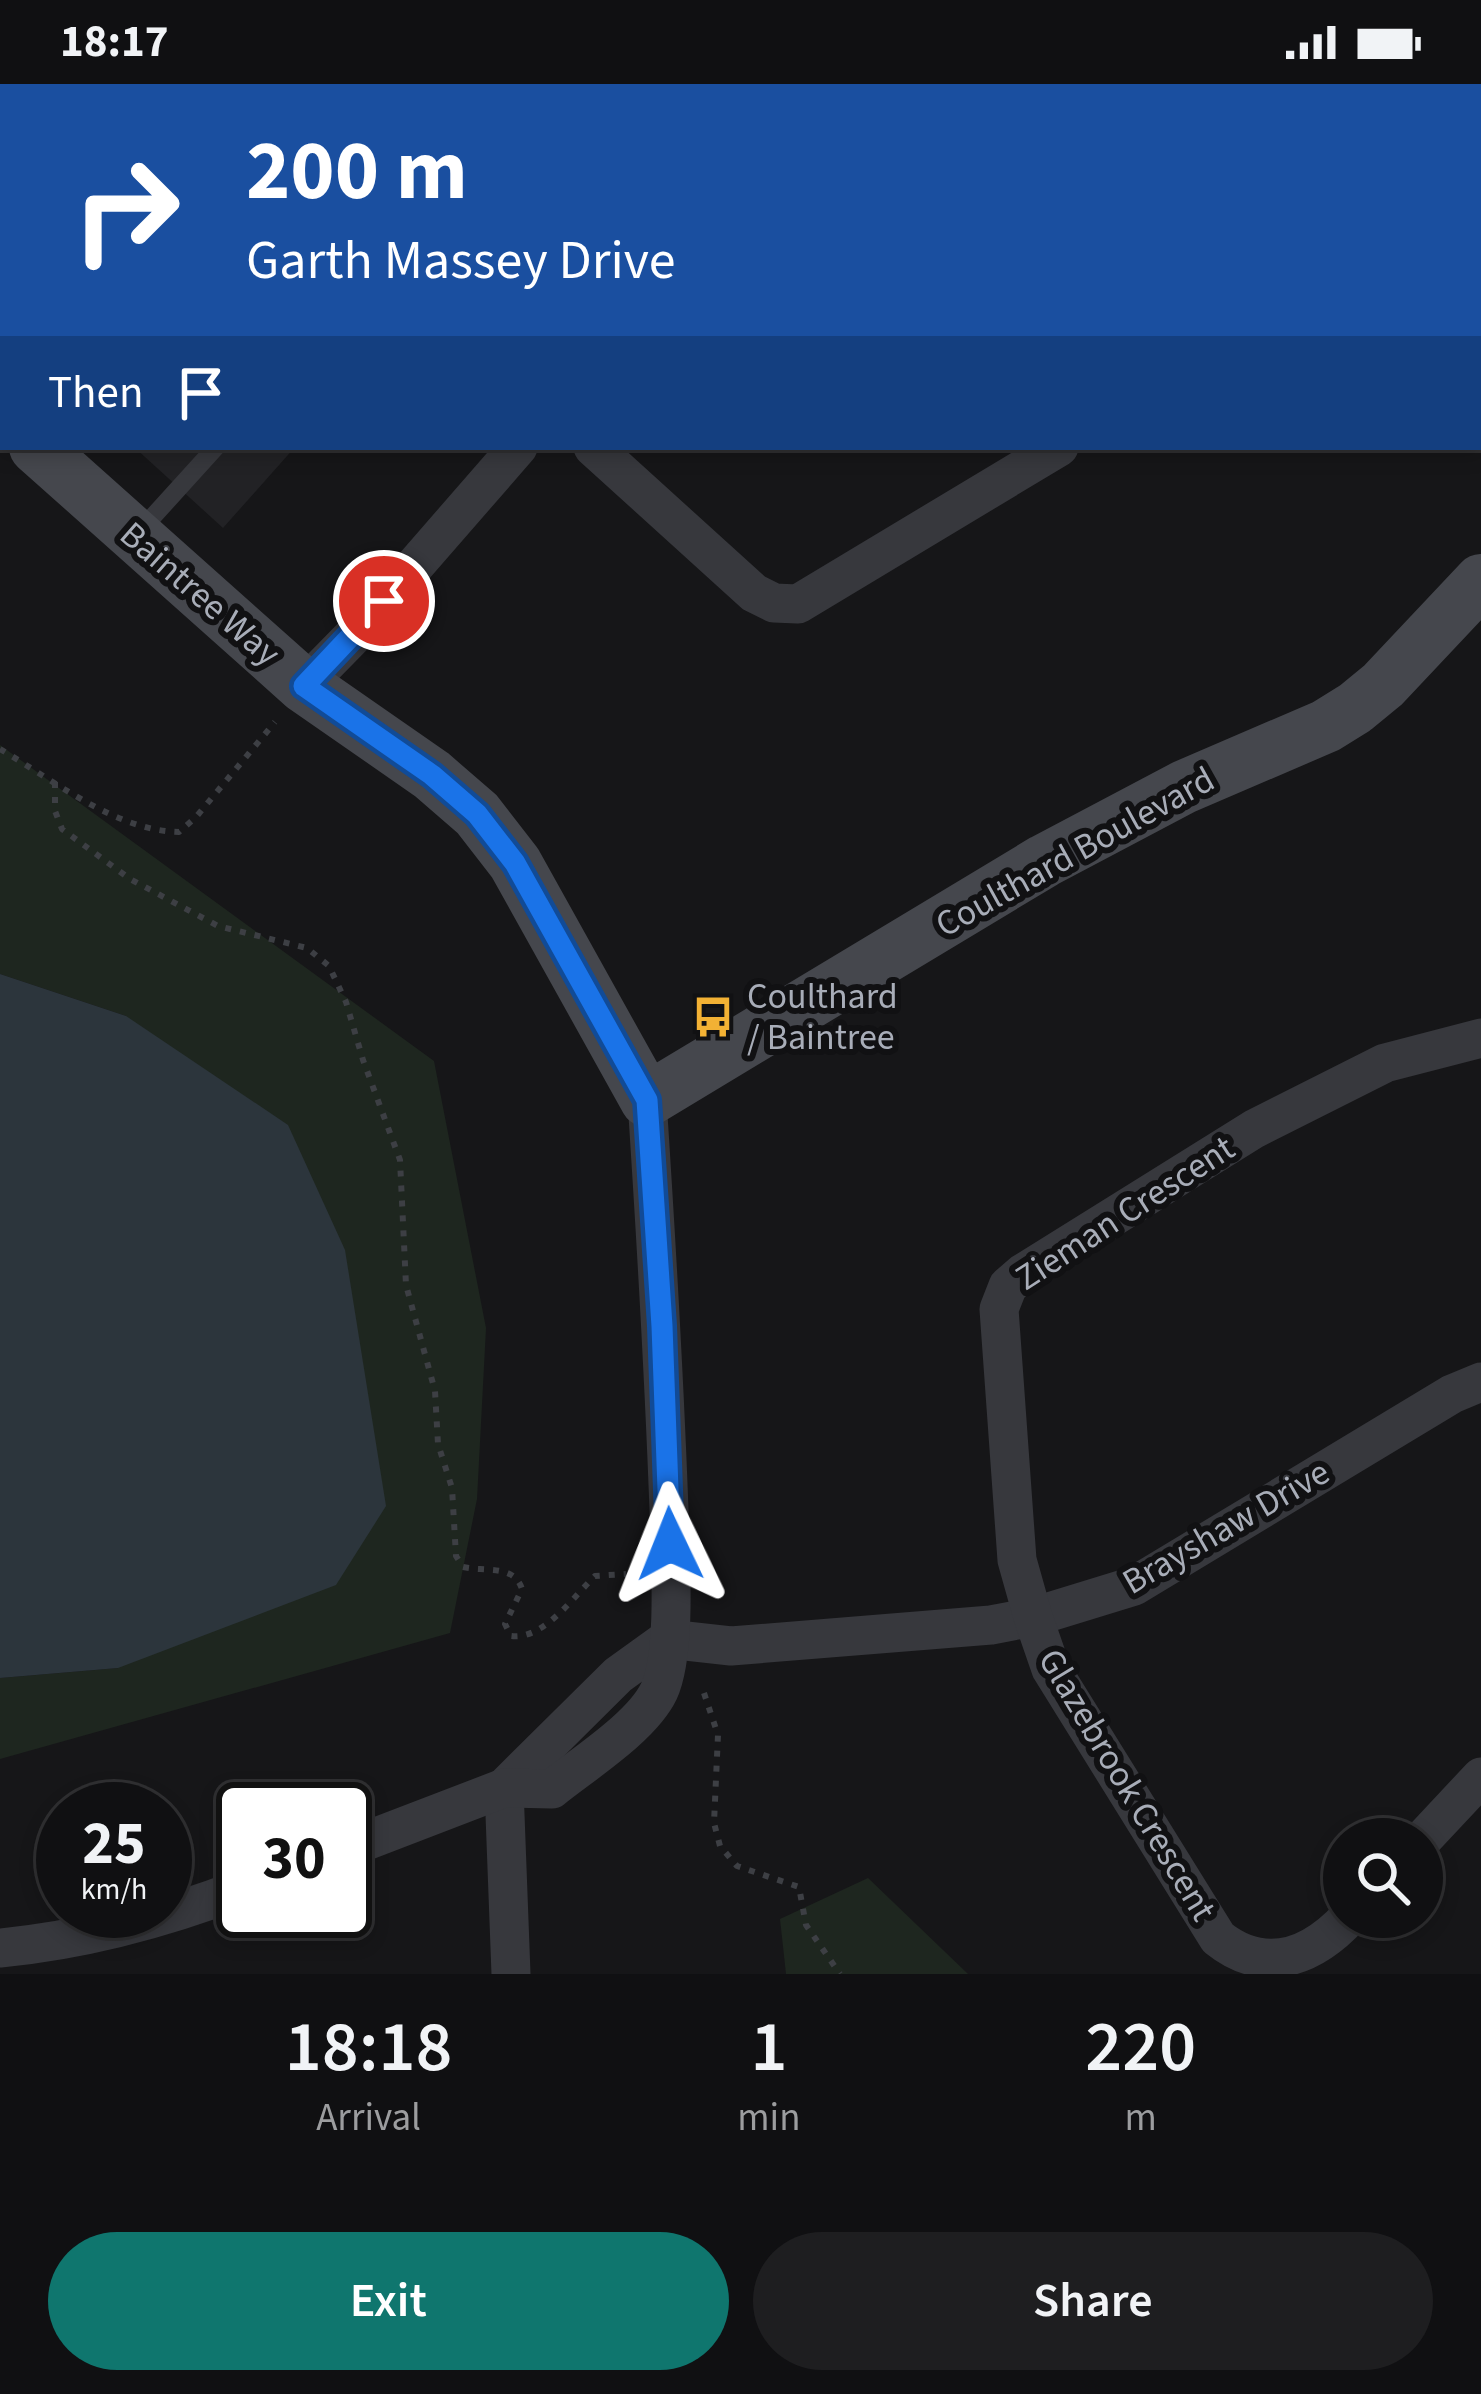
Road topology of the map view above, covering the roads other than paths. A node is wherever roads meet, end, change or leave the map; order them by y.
1 (39, 450) edge
2 (213, 450) edge
3 (515, 450) edge
4 (596, 450) edge
5 (1054, 450) edge
6 (135, 537) junction
7 (1481, 581) edge
8 (290, 704) junction
9 (1481, 1038) edge
10 (647, 1100) junction
11 (1481, 1382) edge
12 (1033, 1617) junction
13 (668, 1639) junction
14 (1481, 1777) edge
15 (504, 1788) junction
16 (1443, 1818) edge
17 (372, 1839) edge
18 (216, 1899) edge
19 (1330, 1938) edge
20 (0, 1948) edge
21 (512, 1974) edge

1 - 6 street, Baintree Way
2 - 6 lane
3 - 8 street
4 - 5 street
6 - 8 street, Baintree Way
7 - 10 street, Coulthard Boulevard
8 - 10 street, Baintree Way
9 - 12 street, Zieman Crescent
10 - 13 street, Baintree Way
11 - 12 street, Brayshaw Drive
12 - 13 street, Brayshaw Drive
12 - 19 street, Glazebrook Crescent
13 - 15 street
14 - 16 street
15 - 17 street
15 - 21 street
18 - 20 street

